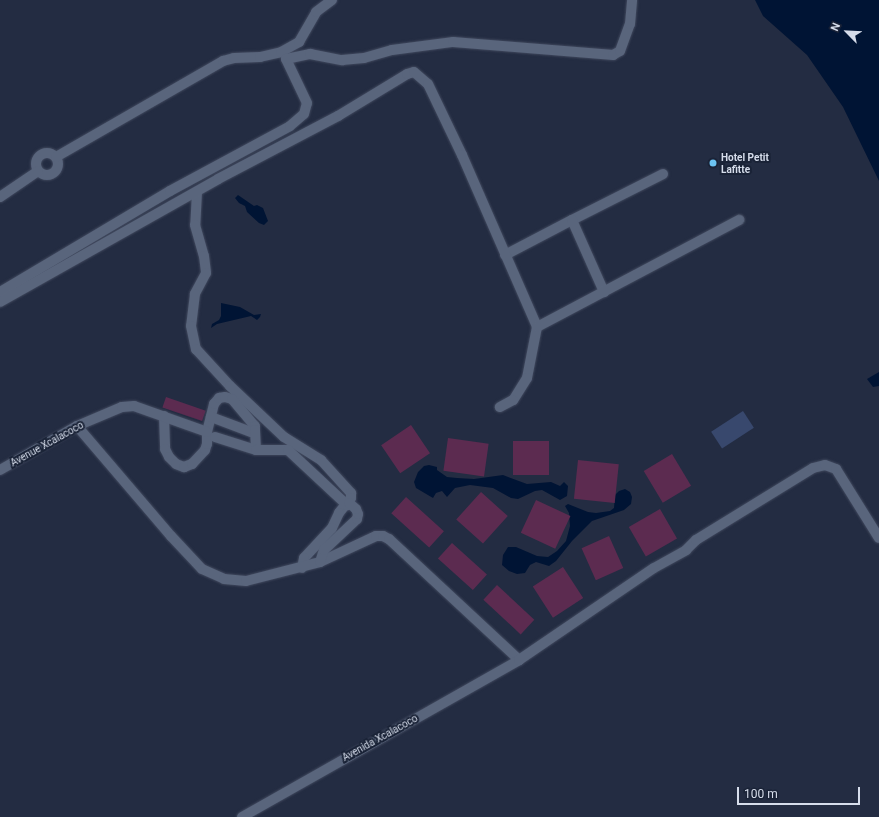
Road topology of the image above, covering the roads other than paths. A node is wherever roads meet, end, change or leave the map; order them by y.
1 (332, 0) edge
2 (632, 0) edge
3 (283, 56) junction
4 (56, 157) junction
5 (38, 171) junction
6 (663, 174) dead end
7 (197, 192) junction
8 (0, 197) edge
9 (572, 220) junction
10 (739, 220) dead end
11 (504, 255) junction
12 (0, 292) edge
13 (604, 292) junction
14 (0, 302) edge
15 (536, 327) junction
16 (500, 407) dead end
17 (164, 416) junction
18 (211, 417) junction
19 (77, 426) junction
20 (255, 430) junction
21 (211, 434) junction
22 (256, 450) junction
23 (0, 470) edge
24 (348, 504) junction
25 (339, 513) junction
26 (351, 526) junction
27 (879, 538) edge
28 (320, 562) junction
29 (302, 568) junction
30 (519, 660) junction
31 (242, 817) edge

1 - 3 street
2 - 3 street
3 - 4 street
3 - 12 street
4 - 5 street
4 - 5 street
5 - 8 street
6 - 9 street
7 - 11 street
7 - 14 street
7 - 24 street
9 - 11 street
9 - 13 street
10 - 13 street
11 - 15 street
13 - 15 street
15 - 16 street
17 - 19 street, Avenue Xcalacoco
17 - 21 street, Avenue Xcalacoco
17 - 21 street
18 - 20 street
18 - 20 street
18 - 21 street
19 - 23 street, Avenue Xcalacoco
19 - 29 street
20 - 22 street
21 - 22 street, Avenue Xcalacoco
22 - 24 street, Avenue Xcalacoco
24 - 25 street
24 - 26 street
25 - 26 street
25 - 29 street
26 - 28 street
27 - 30 street, Avenida Xcalacoco
28 - 29 street
28 - 30 street
30 - 31 street, Avenida Xcalacoco

